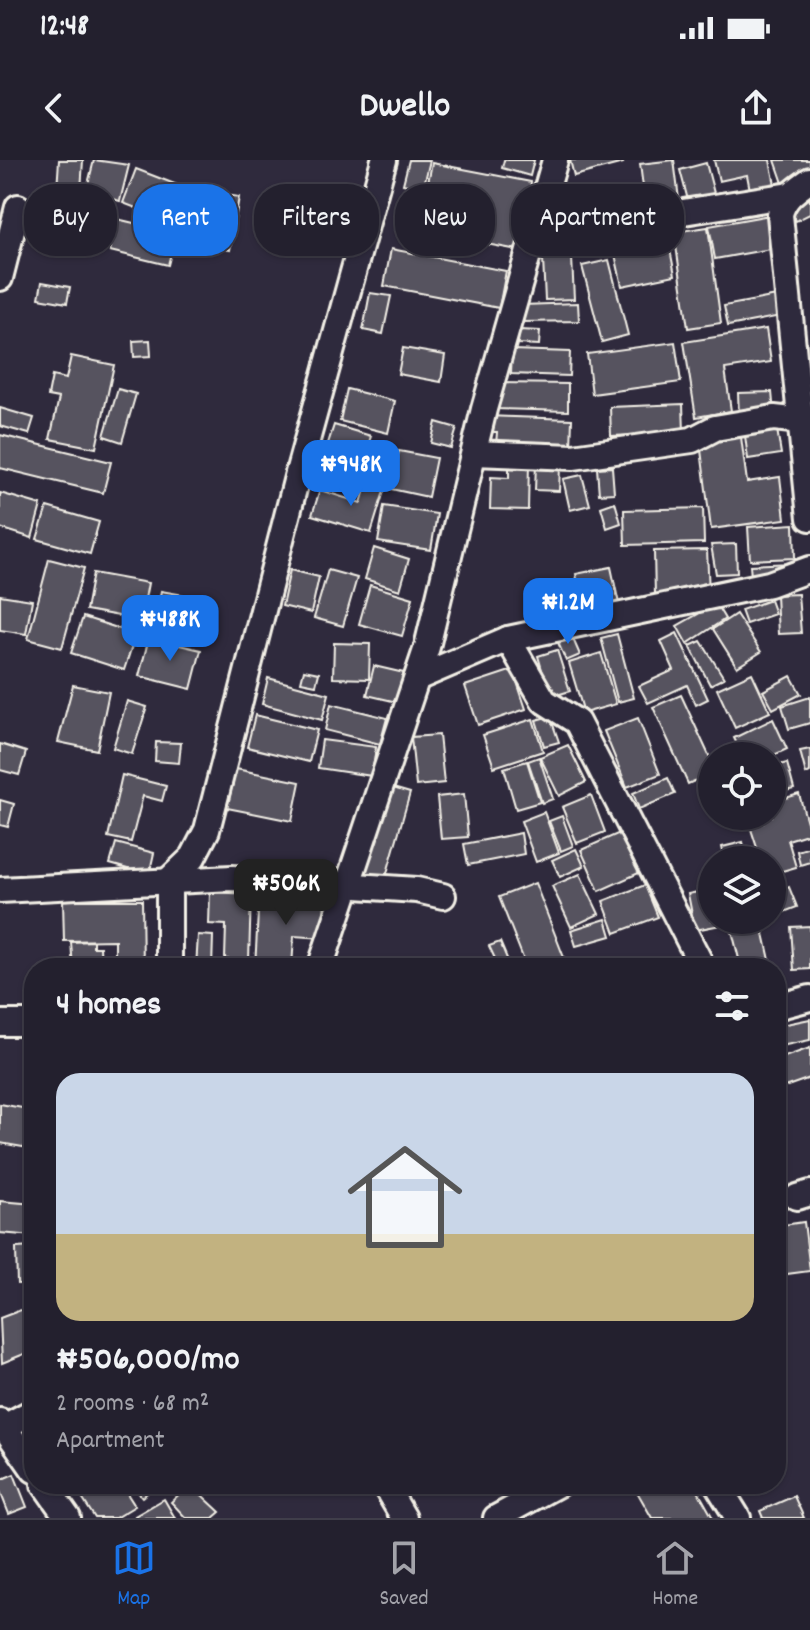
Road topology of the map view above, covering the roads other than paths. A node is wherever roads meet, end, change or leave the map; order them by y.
1 (384, 160) edge
2 (555, 160) edge
3 (810, 180) edge
4 (548, 184) edge
5 (790, 195) junction
6 (18, 207) dead end
7 (684, 212) edge
8 (528, 256) edge
9 (0, 278) edge
10 (801, 421) junction
11 (474, 453) junction
12 (810, 518) edge
13 (810, 569) edge
14 (508, 639) junction
15 (417, 678) junction
16 (169, 880) junction
17 (349, 885) junction
18 (0, 890) edge
19 (443, 896) dead end
20 (169, 958) edge
21 (323, 958) edge
22 (698, 958) edge
23 (810, 998) edge
24 (786, 1004) edge
25 (0, 1023) edge
26 (24, 1023) edge
27 (24, 1415) edge
28 (2, 1424) edge
29 (24, 1456) edge
30 (51, 1494) edge
31 (390, 1494) edge
32 (540, 1494) edge
33 (723, 1494) edge
34 (68, 1518) edge
35 (404, 1518) edge
36 (496, 1518) edge
37 (738, 1518) edge

1 - 16 street
2 - 4 street
3 - 5 street
5 - 7 street
5 - 10 street
6 - 9 street
8 - 11 street
10 - 11 street
10 - 12 street
11 - 15 street
13 - 14 street
14 - 15 street
14 - 22 street
15 - 17 street
16 - 17 street
16 - 18 street
16 - 20 street
17 - 19 street
17 - 21 street
23 - 24 street
25 - 26 street
27 - 28 street
28 - 29 street
30 - 34 street
31 - 35 street
32 - 36 street
33 - 37 street

